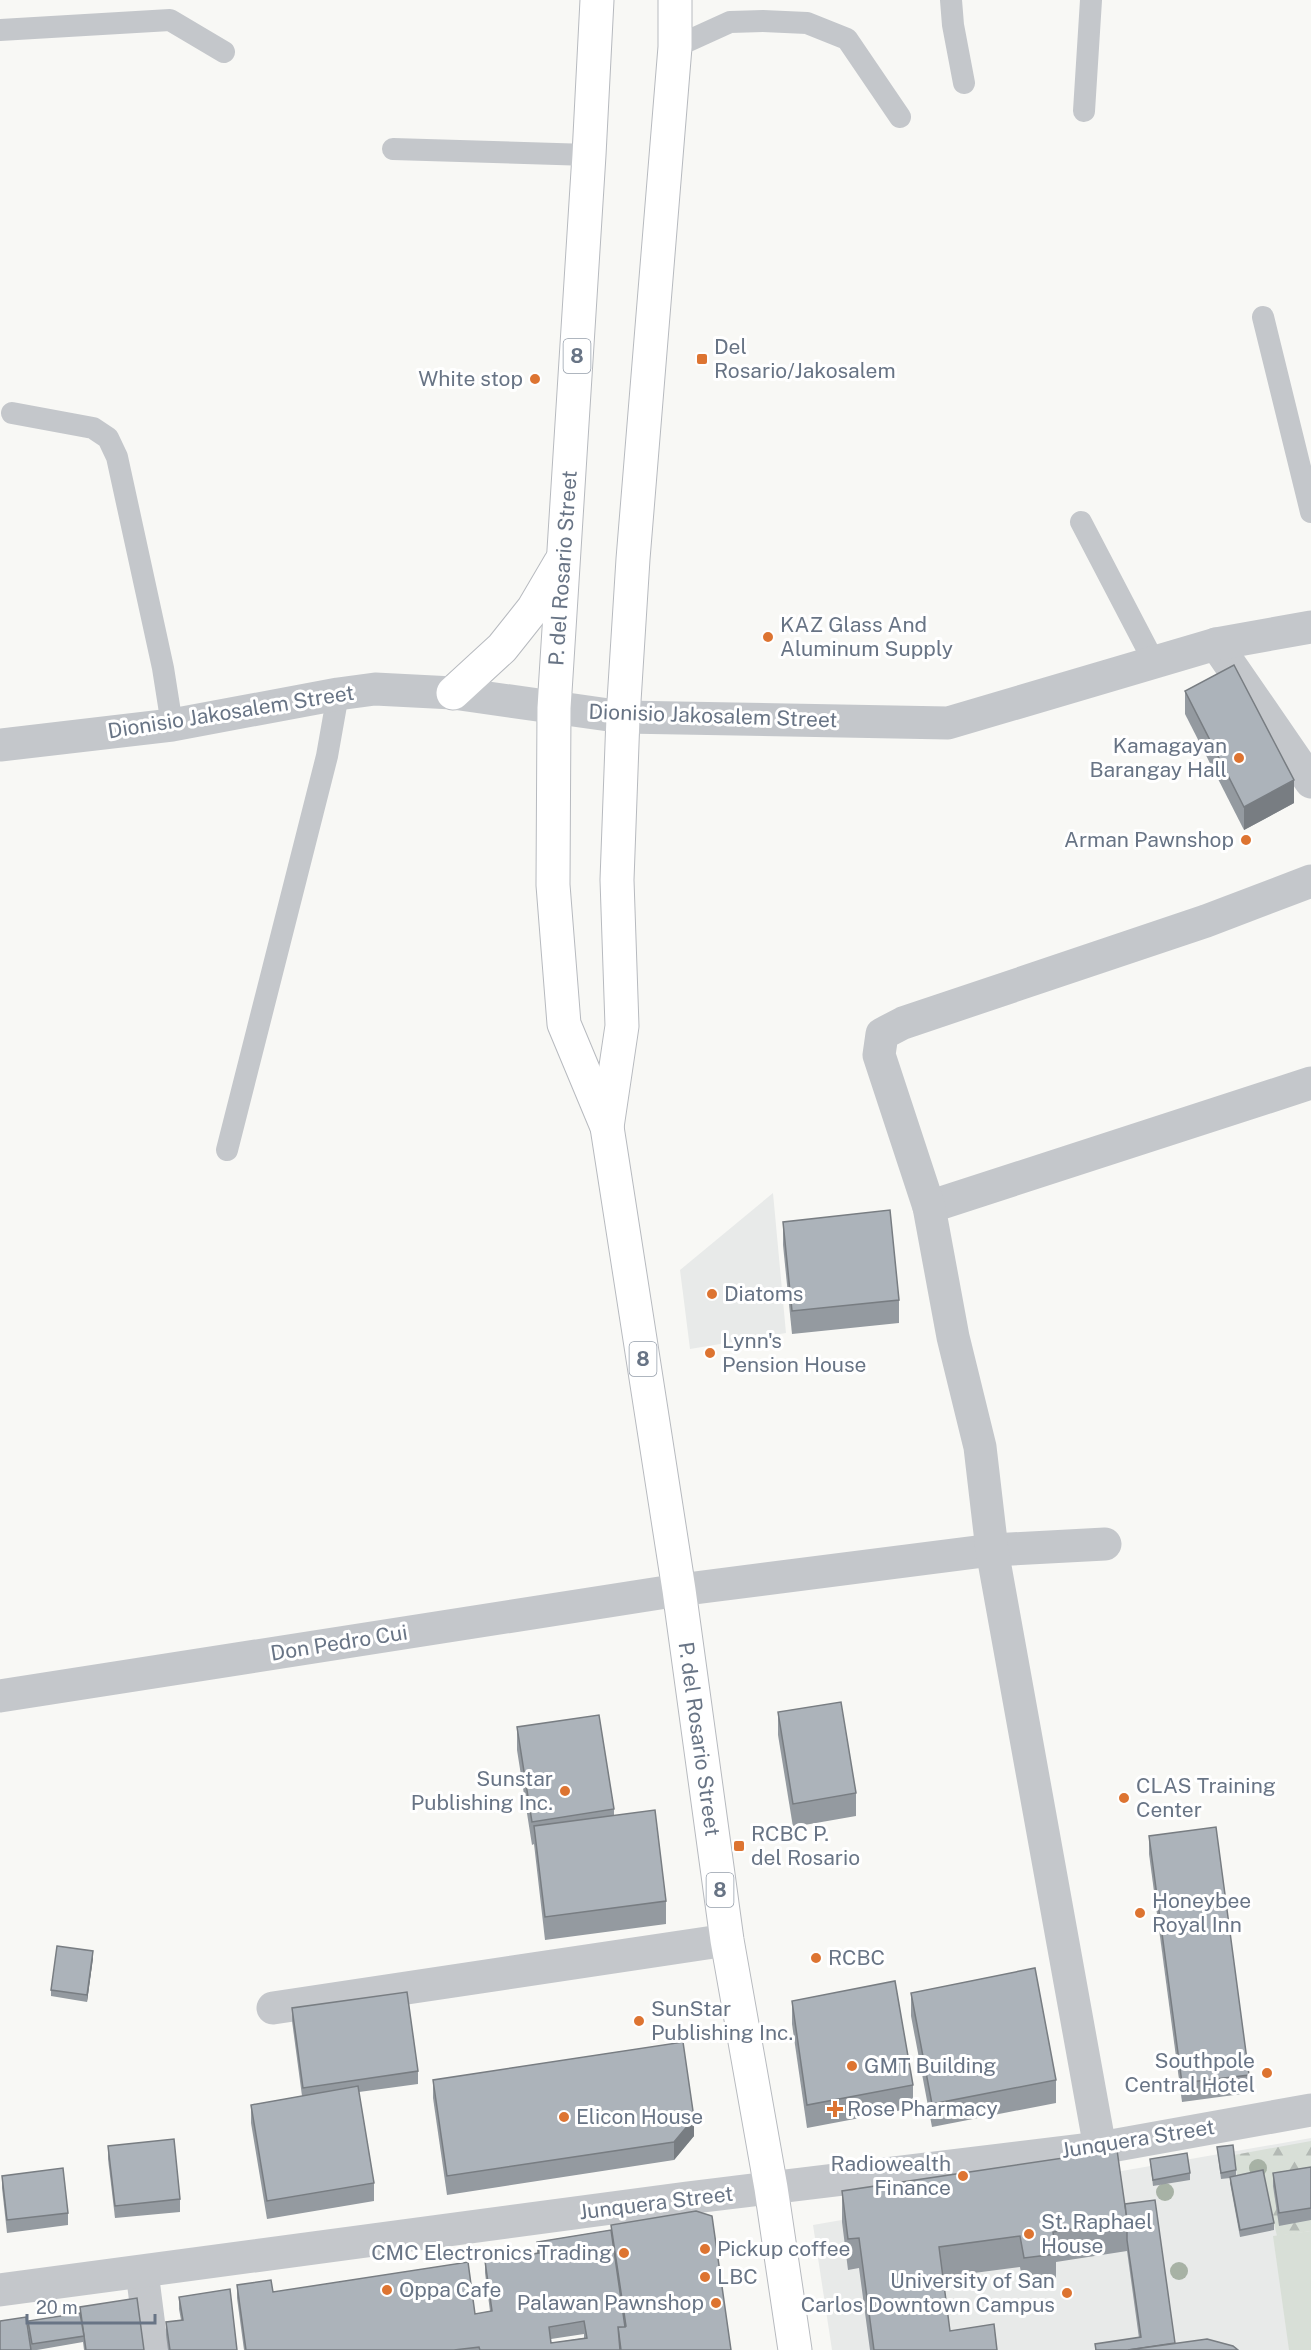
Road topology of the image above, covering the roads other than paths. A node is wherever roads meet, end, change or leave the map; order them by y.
1 (597, 0) edge
2 (675, 0) edge
3 (685, 0) edge
4 (951, 0) edge
5 (1091, 0) edge
6 (171, 10) edge
7 (0, 30) edge
8 (675, 41) junction
9 (224, 52) dead end
10 (964, 83) dead end
11 (1084, 111) dead end
12 (900, 117) dead end
13 (393, 149) dead end
14 (590, 155) junction
15 (1263, 317) dead end
16 (12, 413) dead end
17 (1311, 512) edge
18 (1081, 522) dead end
19 (564, 557) junction
20 (1311, 627) edge
21 (1216, 644) junction
22 (1154, 662) junction
23 (453, 693) junction
24 (338, 694) junction
25 (554, 708) junction
26 (623, 717) junction
27 (172, 725) junction
28 (0, 745) edge
29 (1311, 782) edge
30 (1311, 881) edge
31 (1311, 1083) edge
32 (607, 1127) junction
33 (227, 1150) dead end
34 (929, 1207) junction
35 (1105, 1544) dead end
36 (992, 1550) junction
37 (678, 1590) junction
38 (0, 1696) edge
39 (728, 1941) junction
40 (273, 2008) dead end
41 (1311, 2110) edge
42 (1100, 2148) junction
43 (771, 2188) junction
44 (142, 2272) junction
45 (0, 2290) edge
46 (152, 2350) edge
47 (795, 2350) edge

1 - 14 main road, P. del Rosario Street / 8
2 - 8 main road, P. del Rosario Street / 8
3 - 8 main road
4 - 10 lane
5 - 11 lane
6 - 7 lane
6 - 9 lane
8 - 12 lane
8 - 26 main road, P. del Rosario Street / 8
13 - 14 lane
14 - 19 main road, P. del Rosario Street / 8
15 - 17 lane
16 - 27 lane
18 - 22 lane
19 - 23 main road
19 - 25 main road, P. del Rosario Street / 8
20 - 21 street, Dionisio Jakosalem Street
21 - 22 street, Dionisio Jakosalem Street
21 - 29 street
22 - 26 street, Dionisio Jakosalem Street
23 - 24 street, Dionisio Jakosalem Street
23 - 25 street, Dionisio Jakosalem Street
24 - 27 street, Dionisio Jakosalem Street
24 - 33 lane
25 - 26 street, Dionisio Jakosalem Street
25 - 32 main road, P. del Rosario Street / 8
26 - 32 main road, P. del Rosario Street / 8
27 - 28 street, Dionisio Jakosalem Street
30 - 34 street
31 - 34 street
32 - 37 main road, P. del Rosario Street / 8
34 - 36 street
35 - 36 street, Don Pedro Cui
36 - 37 street, Don Pedro Cui
36 - 42 street
37 - 38 street, Don Pedro Cui
37 - 39 main road, P. del Rosario Street / 8
39 - 40 street
39 - 43 main road, P. del Rosario Street / 8
41 - 42 street, Junquera Street
42 - 43 street, Junquera Street
43 - 44 street, Junquera Street
43 - 47 main road, P. del Rosario Street / 8
44 - 45 street, Junquera Street
44 - 46 street

